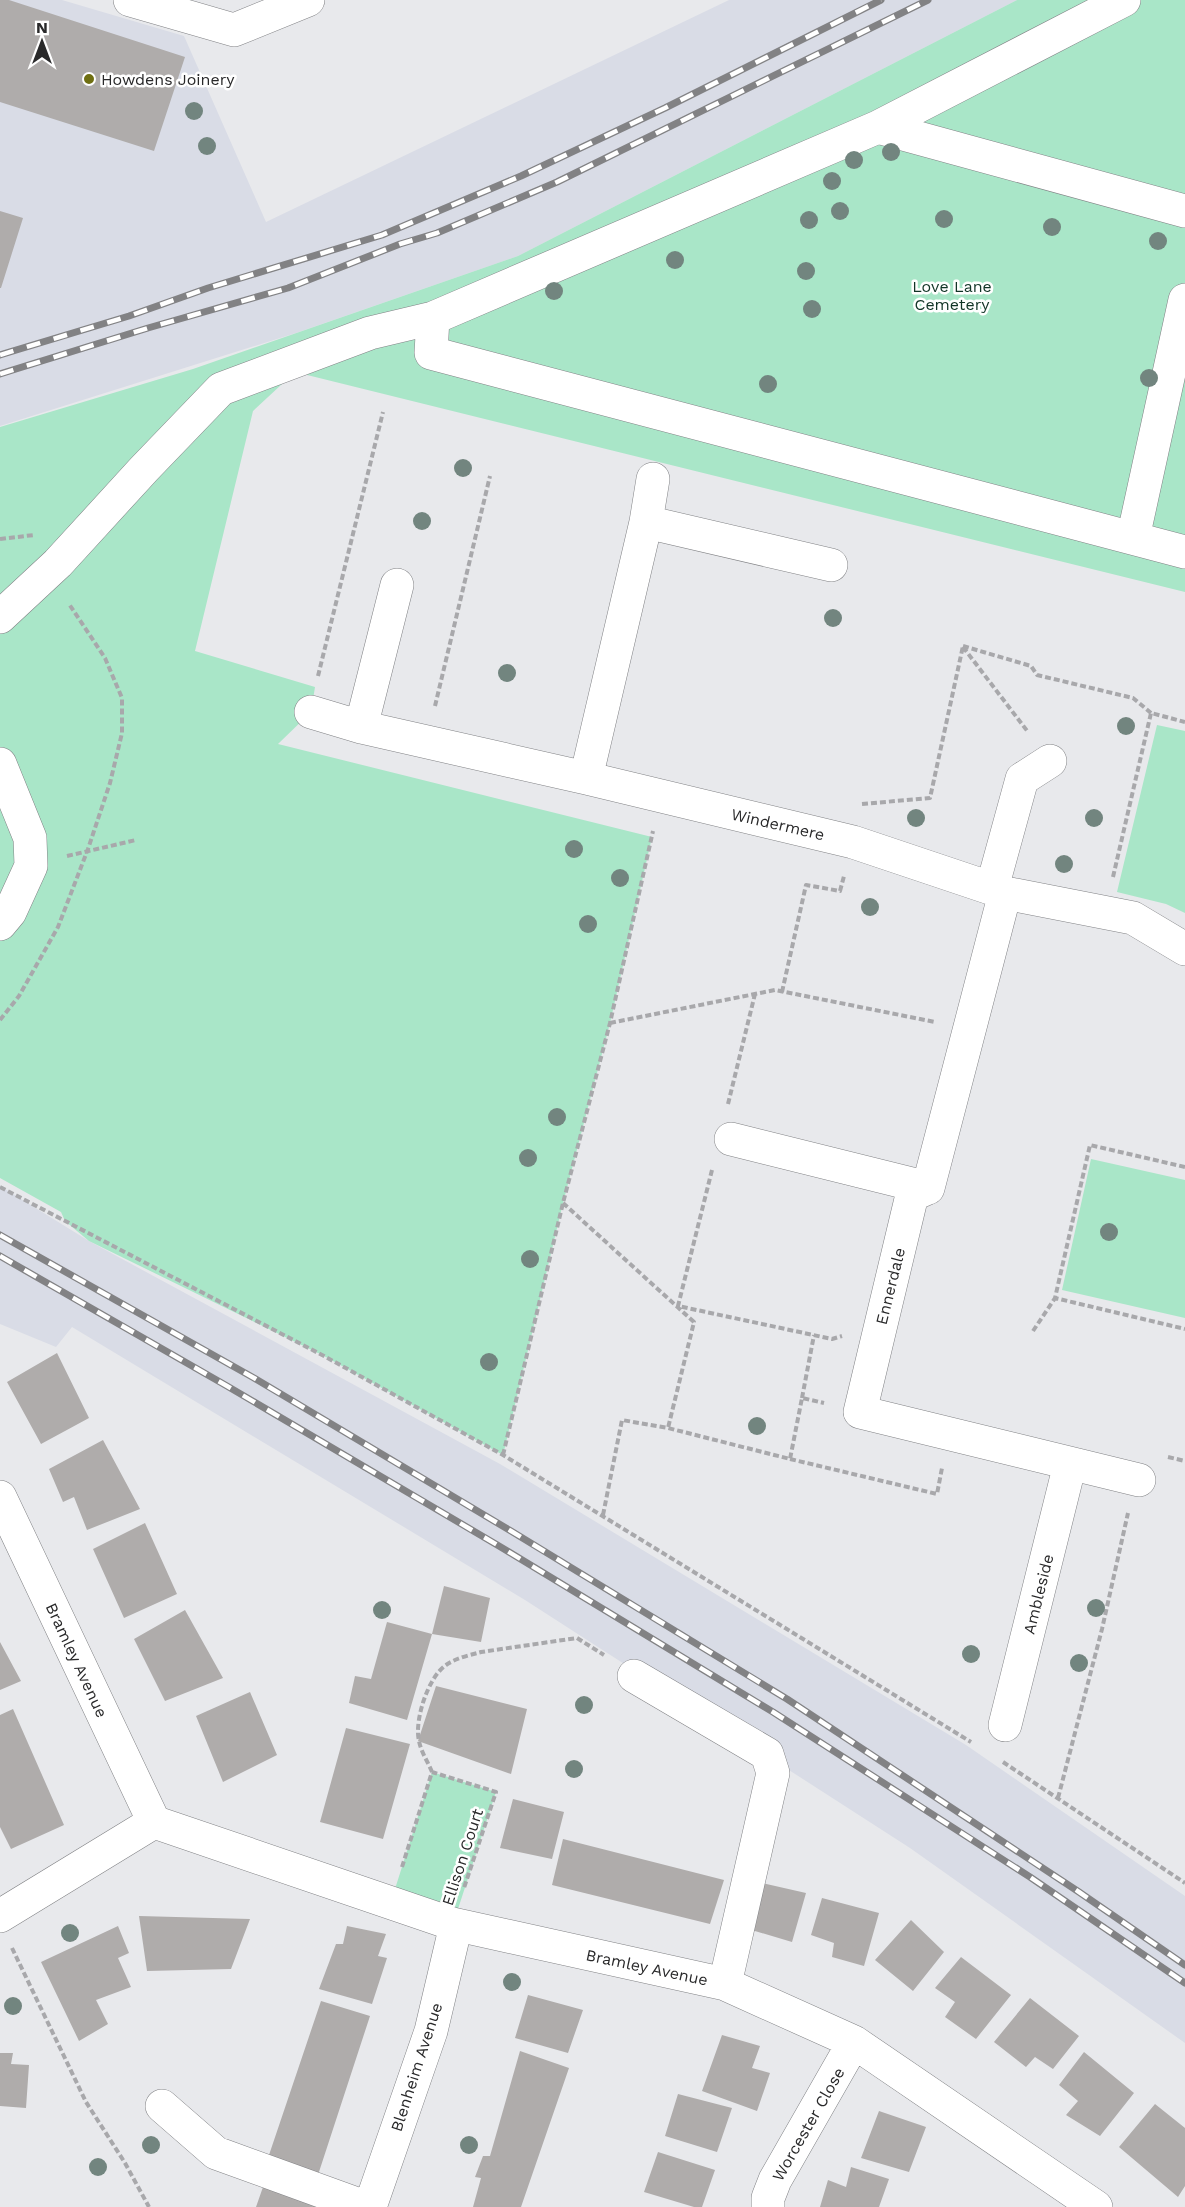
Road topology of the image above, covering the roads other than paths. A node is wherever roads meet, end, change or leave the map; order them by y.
1 (130, 0) edge
2 (308, 0) edge
3 (1124, 0) edge
4 (878, 127) junction
5 (1185, 211) edge
6 (1185, 300) edge
7 (433, 318) junction
8 (370, 333) junction
9 (430, 352) junction
10 (653, 479) dead end
11 (646, 522) junction
12 (1133, 538) junction
13 (1185, 552) edge
14 (831, 565) dead end
15 (397, 585) dead end
16 (0, 617) edge
17 (311, 712) road end
18 (361, 727) junction
19 (1050, 761) road end
20 (0, 764) edge
21 (586, 778) junction
22 (998, 890) junction
23 (0, 924) edge
24 (1185, 949) edge
25 (724, 1137) road end
26 (928, 1188) junction
27 (1070, 1464) junction
28 (1137, 1480) road end
29 (0, 1497) edge
30 (634, 1676) road end
31 (1005, 1725) dead end
32 (154, 1822) junction
33 (455, 1925) junction
34 (4, 1927) edge
35 (725, 1984) junction
36 (854, 2042) junction
37 (162, 2106) dead end
38 (365, 2207) edge
39 (370, 2207) edge
40 (768, 2207) edge
41 (1096, 2207) edge

1 - 2 street
3 - 4 street
4 - 5 street
4 - 7 street
6 - 12 street
7 - 8 street
7 - 9 street
8 - 9 street
8 - 16 street
9 - 12 street
10 - 11 street
11 - 14 street
11 - 21 street
12 - 13 street
15 - 18 street
17 - 18 street, Windermere
18 - 21 street, Windermere
19 - 22 street
20 - 23 street
21 - 22 street, Windermere
22 - 24 street, Windermere
22 - 26 street
25 - 26 street
26 - 27 street, Ennerdale
27 - 28 street
27 - 31 street, Ambleside
29 - 32 street, Bramley Avenue
30 - 35 street
32 - 33 street, Bramley Avenue
32 - 34 street
33 - 35 street, Bramley Avenue
33 - 39 street, Blenheim Avenue
35 - 36 street, Bramley Avenue
36 - 40 street, Worcester Close
36 - 41 street, Bramley Avenue
37 - 38 street

